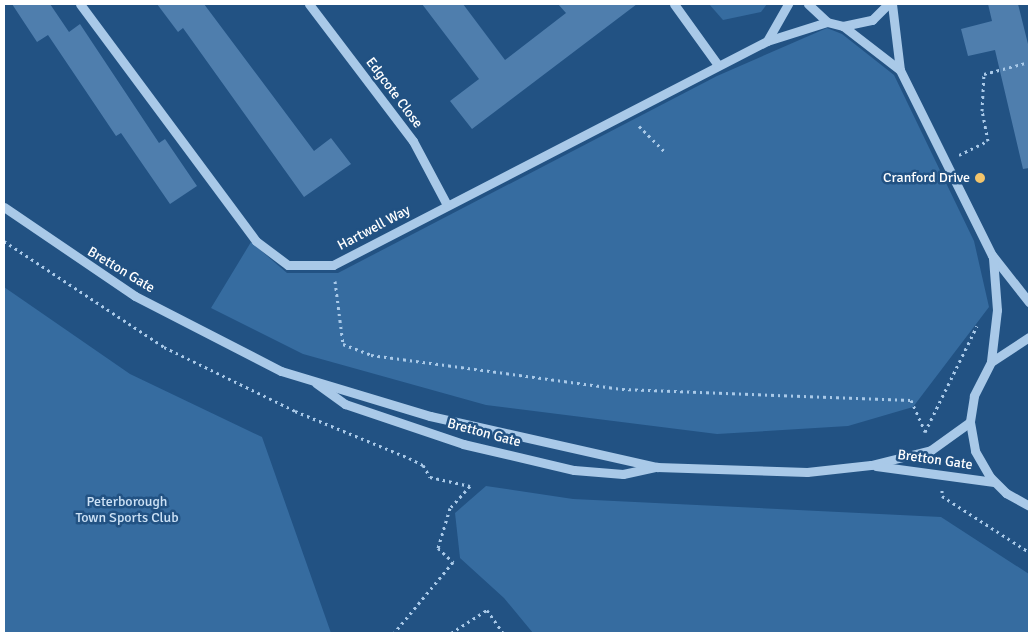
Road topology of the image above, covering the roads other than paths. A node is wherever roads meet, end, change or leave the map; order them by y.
1 (80, 4) edge
2 (309, 4) edge
3 (674, 4) edge
4 (788, 4) edge
5 (808, 4) edge
6 (888, 4) edge
7 (892, 4) edge
8 (827, 22) junction
9 (843, 26) junction
10 (767, 41) junction
11 (718, 65) junction
12 (900, 70) junction
13 (446, 205) junction
14 (4, 207) edge
15 (992, 255) junction
16 (1029, 302) edge
17 (1029, 337) edge
18 (991, 362) junction
19 (314, 381) junction
20 (970, 422) junction
21 (871, 465) junction
22 (657, 467) junction
23 (995, 482) junction
24 (1029, 506) edge

1 - 13 street, Hartwell Way
2 - 13 street, Edgcote Close
3 - 11 street
4 - 10 street
5 - 8 street
6 - 9 street
7 - 12 street
8 - 9 street
8 - 10 street, Hartwell Way
9 - 12 street
10 - 11 street, Hartwell Way
11 - 13 street, Hartwell Way
12 - 15 street
14 - 19 street, Bretton Gate
15 - 16 street
15 - 18 street
17 - 18 street
18 - 20 street
19 - 22 street, Bretton Gate
19 - 22 street, Bretton Gate
20 - 21 street, Bretton Gate
20 - 23 street
21 - 22 street, Bretton Gate
21 - 23 street, Bretton Gate
23 - 24 street

